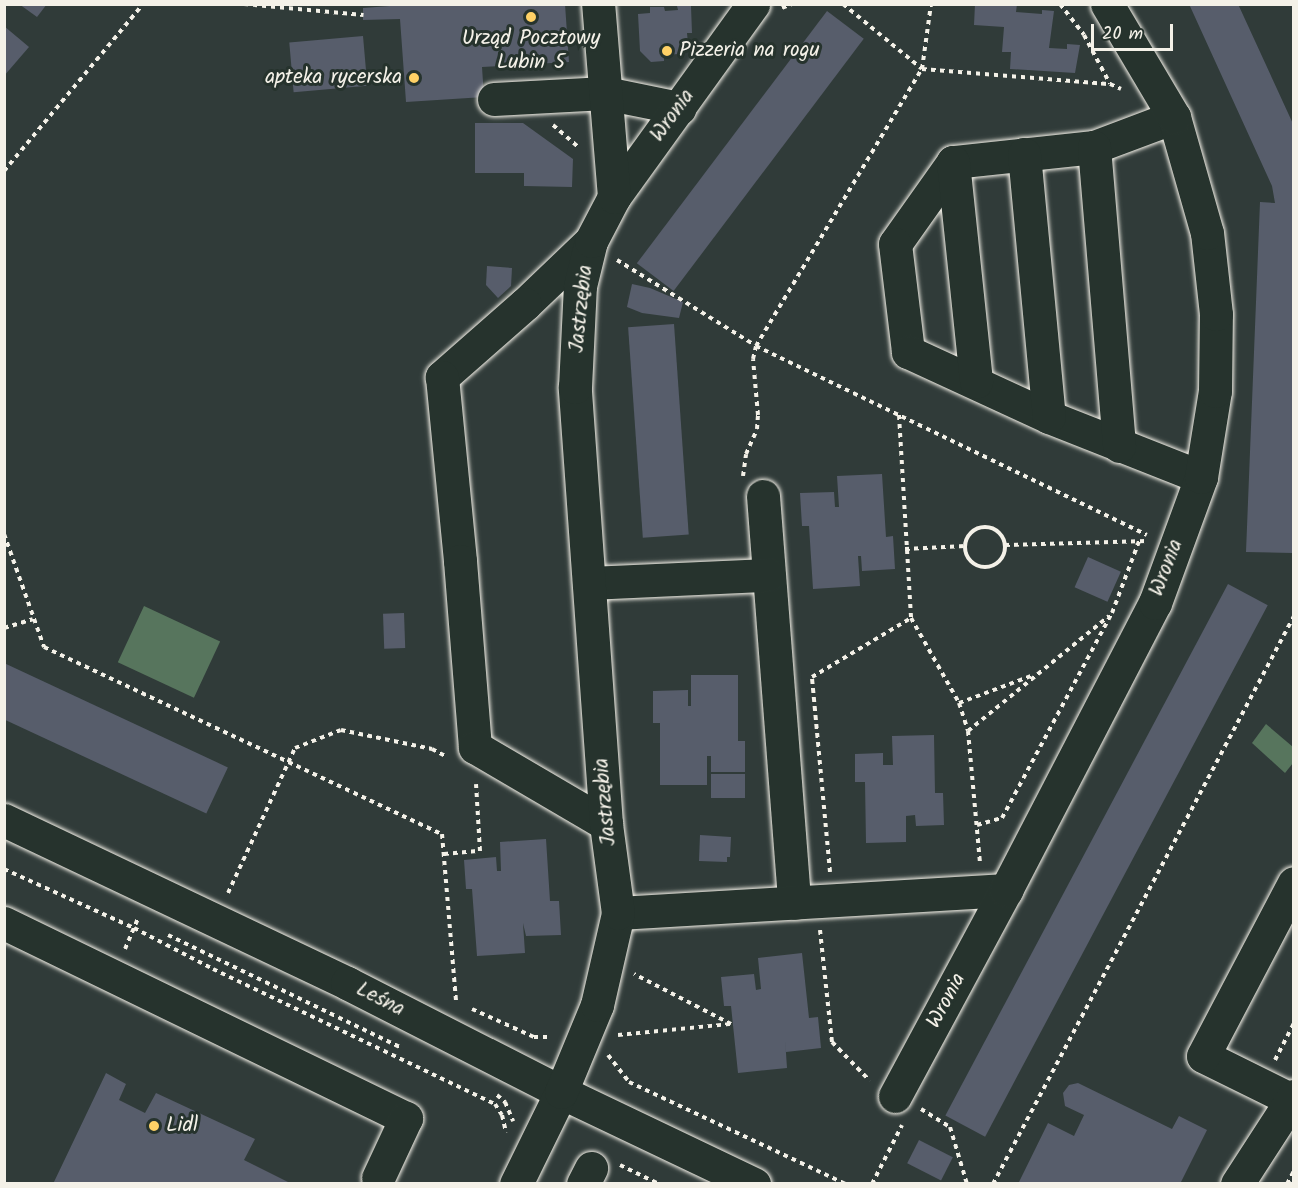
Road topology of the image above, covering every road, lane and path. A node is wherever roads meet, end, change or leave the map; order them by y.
1 (142, 4) edge
2 (244, 4) edge
3 (598, 4) edge
4 (792, 4) edge
5 (843, 4) edge
6 (931, 4) edge
7 (1060, 4) edge
8 (1107, 4) edge
9 (765, 7) edge
10 (363, 15) dead end
11 (922, 69) junction
12 (1110, 84) junction
13 (605, 93) junction
14 (542, 97) junction
15 (494, 99) dead end
16 (679, 108) junction
17 (1162, 121) junction
18 (1094, 147) junction
19 (584, 153) dead end
20 (1024, 154) junction
21 (952, 162) junction
22 (4, 171) edge
23 (614, 197) junction
24 (608, 251) junction
25 (613, 270) dead end
26 (756, 346) junction
27 (976, 382) junction
28 (899, 415) junction
29 (1049, 417) junction
30 (1119, 446) junction
31 (1202, 477) junction
32 (753, 488) joint
33 (4, 534) edge
34 (1139, 541) junction
35 (1005, 545) junction
36 (965, 546) junction
37 (905, 549) junction
38 (768, 575) junction
39 (590, 583) junction
40 (1112, 613) junction
41 (1293, 616) edge
42 (911, 618) junction
43 (33, 619) junction
44 (4, 628) edge
45 (1038, 674) junction
46 (959, 704) junction
47 (968, 731) junction
48 (450, 758) dead end
49 (288, 763) junction
50 (476, 783) dead end
51 (4, 820) edge
52 (606, 824) junction
53 (977, 825) junction
54 (444, 854) junction
55 (4, 869) edge
56 (994, 881) junction
57 (831, 882) dead end
58 (1293, 883) edge
59 (218, 888) dead end
60 (228, 893) junction
61 (239, 898) dead end
62 (806, 912) junction
63 (618, 914) junction
64 (128, 915) dead end
65 (138, 920) junction
66 (4, 923) edge
67 (148, 925) dead end
68 (134, 928) junction
69 (159, 930) dead end
70 (124, 952) dead end
71 (625, 969) dead end
72 (446, 997) dead end
73 (456, 1002) junction
74 (602, 1045) junction
75 (408, 1051) dead end
76 (488, 1089) dead end
77 (561, 1092) junction
78 (1293, 1098) edge
79 (904, 1100) junction
80 (522, 1146) junction
81 (598, 1170) edge
82 (1293, 1171) edge
83 (378, 1178) dead end
84 (516, 1184) edge
85 (660, 1184) edge
86 (754, 1184) edge
87 (846, 1184) edge
88 (872, 1184) edge
89 (967, 1184) edge
90 (993, 1184) edge
91 (1237, 1184) edge
92 (1261, 1184) edge
93 (1287, 1184) edge

1 - 22 path
2 - 10 path
3 - 13 street
4 - 9 path
5 - 11 path
6 - 11 path
7 - 12 path
8 - 17 street, Wronia
9 - 16 street, Wronia
11 - 12 path
11 - 26 path
12 - 17 path
13 - 14 street
13 - 16 street
13 - 23 street
14 - 15 street
14 - 19 path
16 - 23 street, Wronia
17 - 18 street
17 - 31 street, Wronia
18 - 20 street
18 - 30 street
20 - 21 street
20 - 29 street
21 - 27 street
21 - 27 street
23 - 24 street, Jastrzębia
24 - 25 path
24 - 26 path
24 - 39 street, Jastrzębia
24 - 52 street
26 - 28 path
26 - 32 path
27 - 29 street
28 - 34 path
28 - 37 path
29 - 30 street
30 - 31 street
31 - 56 street, Wronia
32 - 38 street
33 - 43 path
34 - 35 path
34 - 40 path
35 - 36 path
35 - 36 path
36 - 37 path
37 - 42 path
38 - 39 street
38 - 62 street
39 - 52 street, Jastrzębia
40 - 45 path
40 - 53 path
41 - 90 path
42 - 46 path
42 - 57 path
43 - 44 path
43 - 49 path
45 - 46 path
45 - 47 path
46 - 47 path
47 - 53 path
48 - 49 path
49 - 54 path
49 - 60 path
50 - 54 path
51 - 77 street, Leśna
52 - 63 street, Jastrzębia
53 - 56 path
54 - 73 path
55 - 68 path
56 - 62 street
56 - 79 street, Wronia
58 - 78 street
59 - 60 path
60 - 61 path
62 - 63 street
62 - 79 path
63 - 74 street, Jastrzębia
64 - 65 path
65 - 67 path
65 - 68 path
66 - 83 street
68 - 70 path
68 - 80 path
69 - 75 path
71 - 74 path
72 - 73 path
73 - 74 path
74 - 77 street, Jastrzębia
74 - 87 path
76 - 80 path
77 - 80 street, Jastrzębia
77 - 86 street, Leśna
78 - 91 street
78 - 92 street
79 - 88 path
79 - 89 path
80 - 84 street, Jastrzębia
81 - 85 path
82 - 93 path

